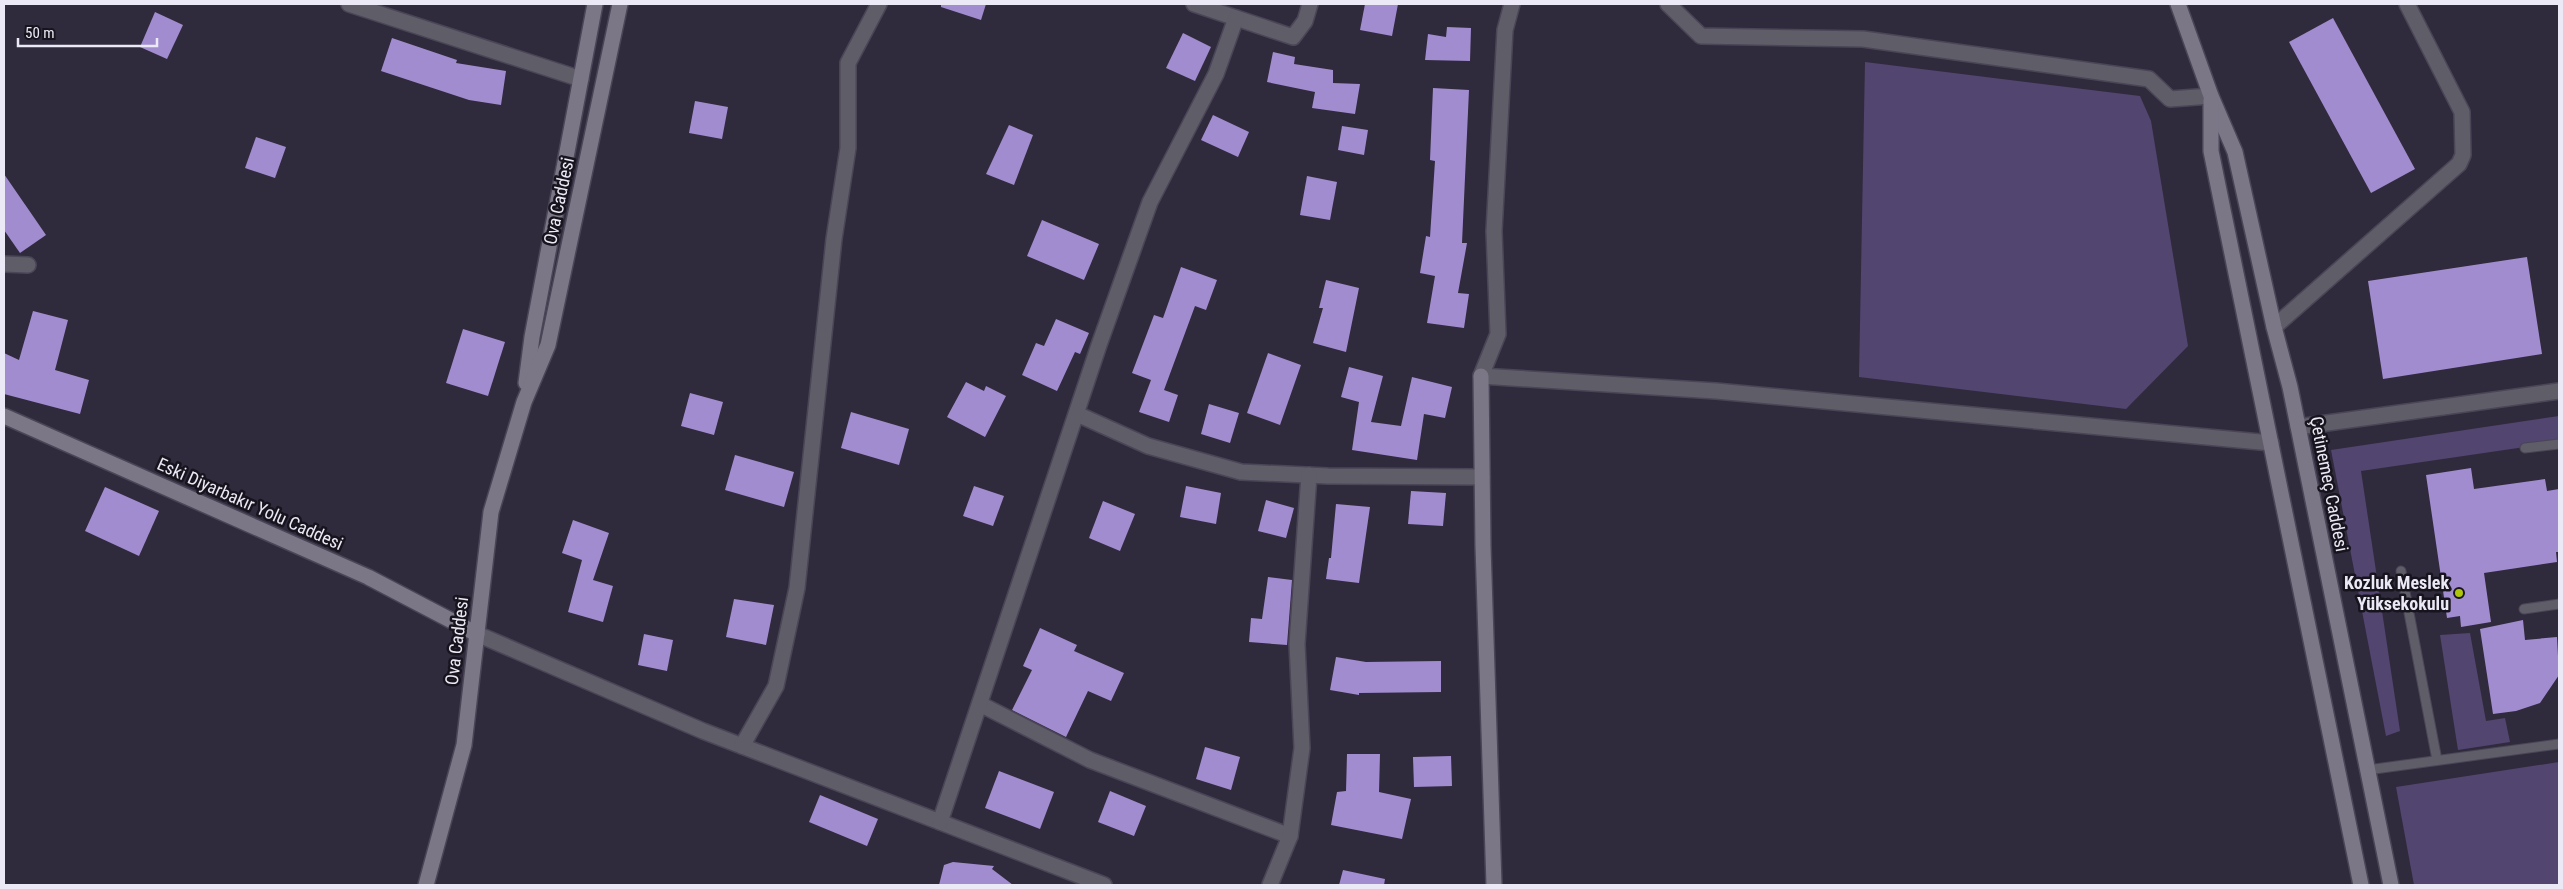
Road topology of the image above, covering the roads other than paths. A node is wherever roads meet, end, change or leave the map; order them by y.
1 (349, 4) edge
2 (595, 4) edge
3 (620, 4) edge
4 (879, 4) edge
5 (1194, 4) edge
6 (1310, 4) edge
7 (1512, 4) edge
8 (1668, 4) edge
9 (2178, 4) edge
10 (2406, 4) edge
11 (1236, 18) junction
12 (581, 79) junction
13 (2211, 96) junction
14 (4, 264) edge
15 (28, 265) dead end
16 (2274, 327) junction
17 (1481, 376) junction
18 (2559, 391) edge
19 (524, 402) junction
20 (1077, 414) junction
21 (4, 416) edge
22 (2298, 427) junction
23 (2271, 443) junction
24 (2559, 444) edge
25 (2525, 448) dead end
26 (1309, 475) junction
27 (1482, 477) junction
28 (2401, 571) dead end
29 (2559, 604) edge
30 (2524, 609) dead end
31 (477, 634) junction
32 (980, 704) junction
33 (2559, 744) edge
34 (742, 746) junction
35 (2437, 760) junction
36 (2367, 770) junction
37 (940, 822) junction
38 (1290, 836) junction
39 (1069, 879) edge
40 (426, 885) edge
41 (1104, 885) edge
42 (1270, 885) edge
43 (1494, 885) edge
44 (2361, 885) edge
45 (2391, 885) edge

1 - 12 street
2 - 12 street, Ova Caddesi
3 - 19 street, Ova Caddesi
4 - 34 street
5 - 11 street
6 - 11 street
7 - 17 street
8 - 13 street
9 - 13 street, Çetinemeç Caddesi
10 - 16 street
11 - 20 street
12 - 19 street, Ova Caddesi
13 - 16 street, Çetinemeç Caddesi
13 - 23 street, Çetinemeç Caddesi
14 - 15 street
16 - 22 street, Çetinemeç Caddesi
17 - 23 street
17 - 27 street
18 - 22 street
19 - 31 street, Ova Caddesi
20 - 26 street
20 - 32 street
21 - 31 street, Eski Diyarbakır Yolu Caddesi
22 - 36 street, Çetinemeç Caddesi
23 - 44 street, Çetinemeç Caddesi
24 - 25 lane
26 - 27 street
26 - 38 street
27 - 43 street
28 - 35 lane
29 - 30 lane
31 - 34 street
31 - 40 street, Ova Caddesi
32 - 37 street
32 - 38 street
33 - 35 lane
34 - 37 street
35 - 36 lane
36 - 45 street, Çetinemeç Caddesi
37 - 39 street
38 - 42 street
39 - 41 street

